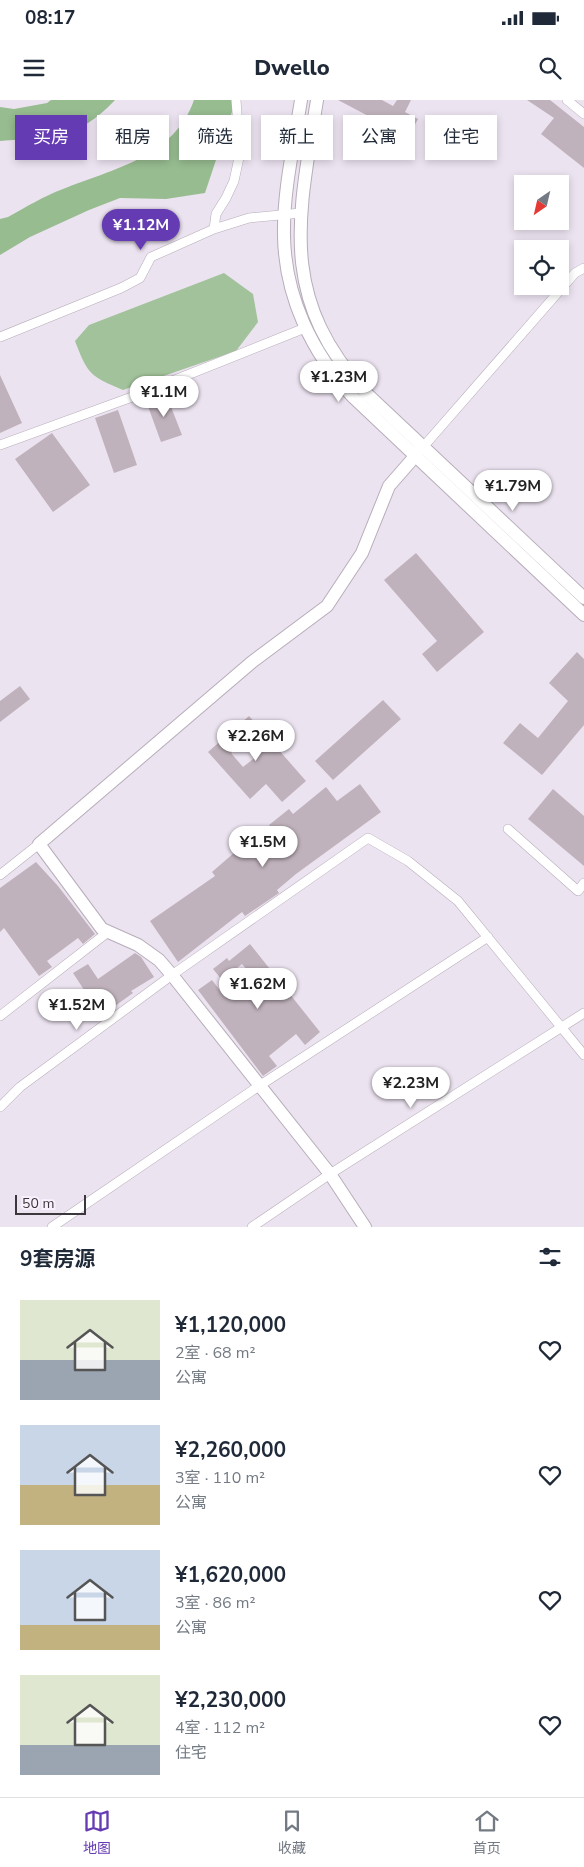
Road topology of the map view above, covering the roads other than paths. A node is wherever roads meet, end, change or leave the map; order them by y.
1 (236, 100) edge
2 (301, 100) edge
3 (317, 100) edge
4 (567, 100) edge
5 (584, 114) edge
6 (301, 213) junction
7 (285, 214) junction
8 (214, 229) junction
9 (584, 268) edge
10 (305, 328) junction
11 (0, 337) edge
12 (0, 445) edge
13 (420, 451) junction
14 (584, 598) edge
15 (584, 615) edge
16 (508, 829) dead end
17 (39, 844) junction
18 (0, 875) edge
19 (584, 883) edge
20 (108, 932) junction
21 (488, 937) junction
22 (172, 975) junction
23 (584, 1013) edge
24 (0, 1016) edge
25 (563, 1027) junction
26 (584, 1055) edge
27 (259, 1086) junction
28 (0, 1107) edge
29 (330, 1174) junction
30 (52, 1227) edge
31 (252, 1227) edge
32 (365, 1227) edge

1 - 8 street
2 - 7 main road
3 - 6 main road
4 - 5 street
6 - 7 street
6 - 13 main road
7 - 8 street
7 - 10 main road
8 - 11 street
9 - 13 street
10 - 12 street
10 - 13 main road
13 - 14 main road
13 - 15 main road
13 - 17 main road
16 - 19 street
17 - 18 street
17 - 20 main road
20 - 22 main road
20 - 24 street
21 - 22 street
21 - 25 street
21 - 27 street
22 - 27 main road
22 - 28 street
23 - 25 street
25 - 26 street
25 - 29 street
27 - 29 main road
27 - 30 street
29 - 31 street
29 - 32 main road

